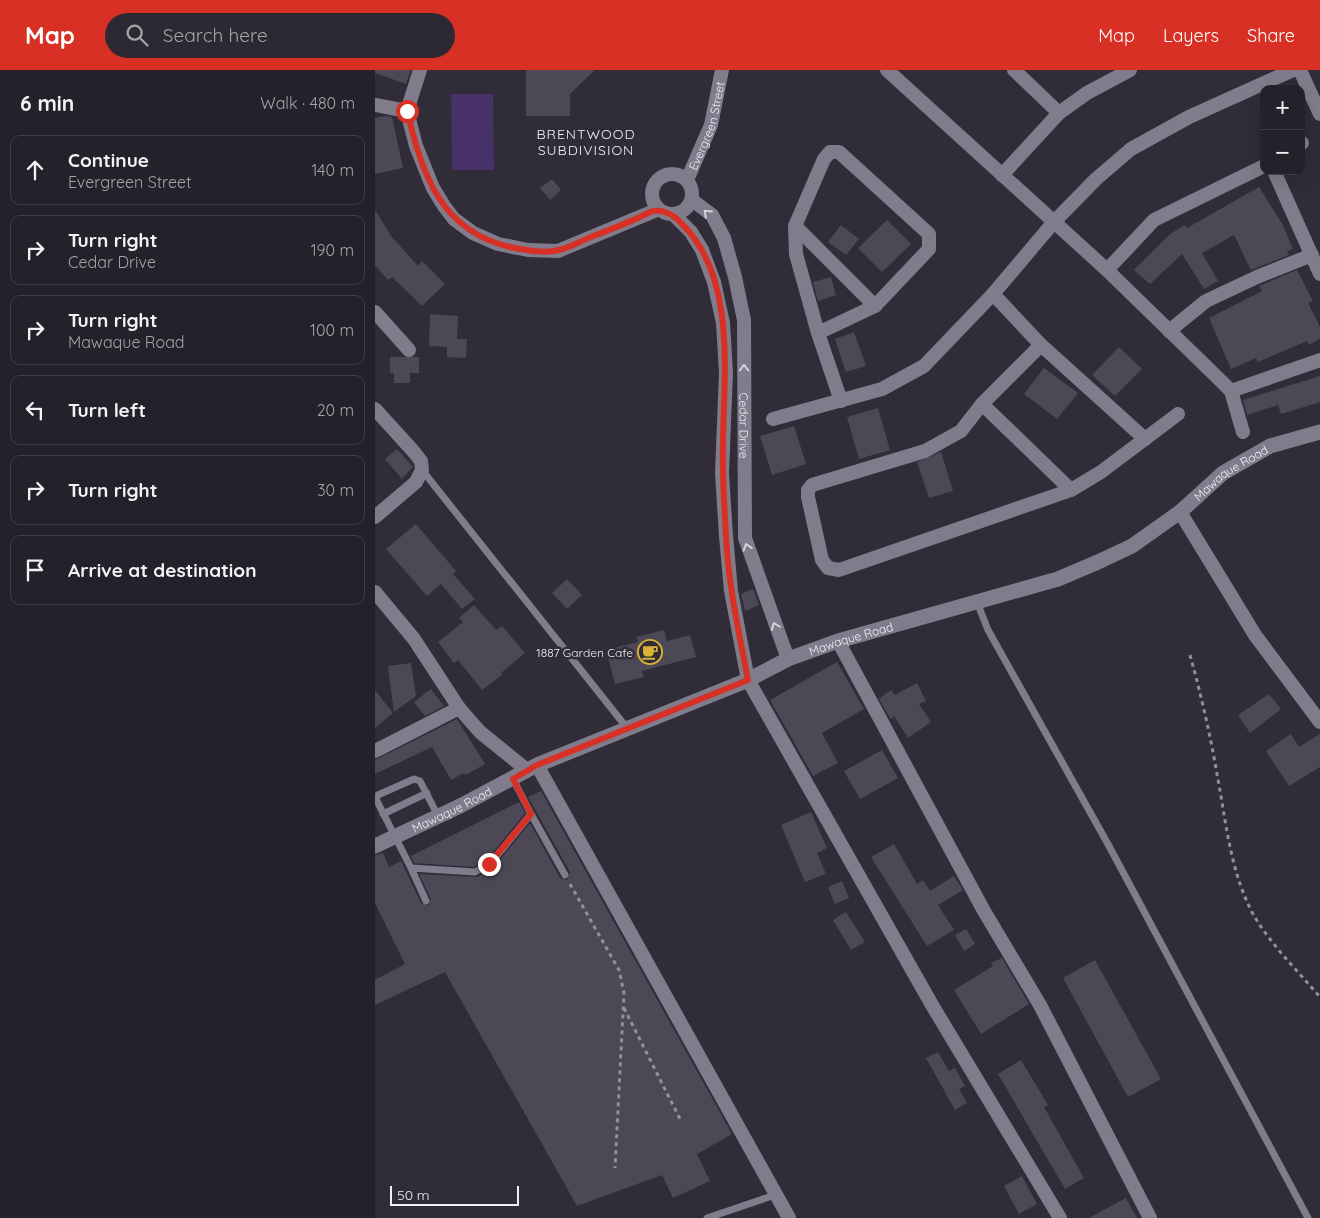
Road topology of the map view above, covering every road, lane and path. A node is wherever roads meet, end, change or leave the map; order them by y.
1 (420, 70) edge
2 (722, 70) edge
3 (1014, 70) edge
4 (1293, 70) edge
5 (1301, 70) edge
6 (1126, 71) edge
7 (896, 73) edge
8 (375, 105) edge
9 (407, 111) junction
10 (1059, 113) junction
11 (1320, 114) edge
12 (1260, 168) edge
13 (1002, 175) junction
14 (1277, 175) edge
15 (687, 180) junction
16 (692, 200) junction
17 (654, 210) junction
18 (673, 214) junction
19 (1053, 223) junction
20 (795, 226) junction
21 (1312, 256) junction
22 (1107, 270) junction
23 (1320, 274) edge
24 (993, 294) junction
25 (875, 306) junction
26 (375, 312) edge
27 (1169, 331) junction
28 (818, 333) junction
29 (1041, 344) junction
30 (409, 350) dead end
31 (1320, 360) edge
32 (1231, 391) junction
33 (841, 401) junction
34 (982, 404) junction
35 (375, 409) edge
36 (1178, 414) dead end
37 (773, 419) dead end
38 (1243, 432) dead end
39 (1320, 432) edge
40 (1145, 439) junction
41 (422, 470) junction
42 (1071, 490) junction
43 (1180, 512) junction
44 (375, 517) edge
45 (375, 592) edge
46 (977, 602) junction
47 (837, 641) junction
48 (1190, 655) dead end
49 (788, 659) junction
50 (748, 680) junction
51 (459, 708) junction
52 (1320, 722) edge
53 (628, 728) junction
54 (375, 751) edge
55 (532, 768) junction
56 (513, 779) junction
57 (427, 793) junction
58 (383, 814) junction
59 (531, 814) junction
60 (438, 817) junction
61 (395, 837) junction
62 (375, 846) edge
63 (411, 868) junction
64 (565, 875) joint
65 (426, 901) dead end
66 (1320, 997) edge
67 (623, 1008) junction
68 (681, 1119) dead end
69 (615, 1168) dead end
70 (775, 1195) junction
71 (707, 1218) edge
72 (789, 1218) edge
73 (1060, 1218) edge
74 (1150, 1218) edge
75 (1308, 1218) edge

1 - 9 street
2 - 15 street, Evergreen Street
3 - 10 street
4 - 19 street
5 - 11 street
6 - 10 street
7 - 13 street
8 - 9 street
9 - 17 street
10 - 13 street
12 - 22 street
13 - 19 street
14 - 21 street
15 - 16 street
15 - 17 street
16 - 18 street
49 -> 16 street, Cedar Drive
17 - 18 street
18 - 50 street, Cedar Drive
19 - 22 street
19 - 24 street
20 - 25 street
20 - 25 street
20 - 28 street
21 - 23 street
21 - 27 street
22 - 27 street
24 - 29 street
24 - 33 street
25 - 28 street
26 - 30 street
27 - 32 street
28 - 33 street
29 - 34 street
29 - 40 street
31 - 32 street
32 - 38 street
33 - 37 street
34 - 42 street
34 - 42 street
35 - 41 street
36 - 40 street
39 - 43 main road, Mawaque Road
40 - 42 street
41 - 44 street
41 - 53 lane
43 - 46 main road, Mawaque Road
43 - 52 street
45 - 51 street
46 - 47 main road, Mawaque Road
46 - 75 lane
47 - 49 main road, Mawaque Road
47 - 74 street
48 - 66 path
49 - 50 main road, Mawaque Road
50 - 53 main road, Mawaque Road
50 - 73 street, Cedar Drive
51 - 54 street
51 - 55 street
53 - 55 main road, Mawaque Road
55 - 56 main road, Mawaque Road
55 - 70 street
56 - 59 lane
56 - 60 main road, Mawaque Road
57 - 58 lane
57 - 58 lane
57 - 60 lane
58 - 61 lane
59 - 63 lane
59 - 64 lane
60 - 61 main road, Mawaque Road
61 - 62 main road, Mawaque Road
61 - 63 lane
63 - 65 lane
64 - 67 path
67 - 68 path
67 - 69 path
70 - 71 lane
70 - 72 street

